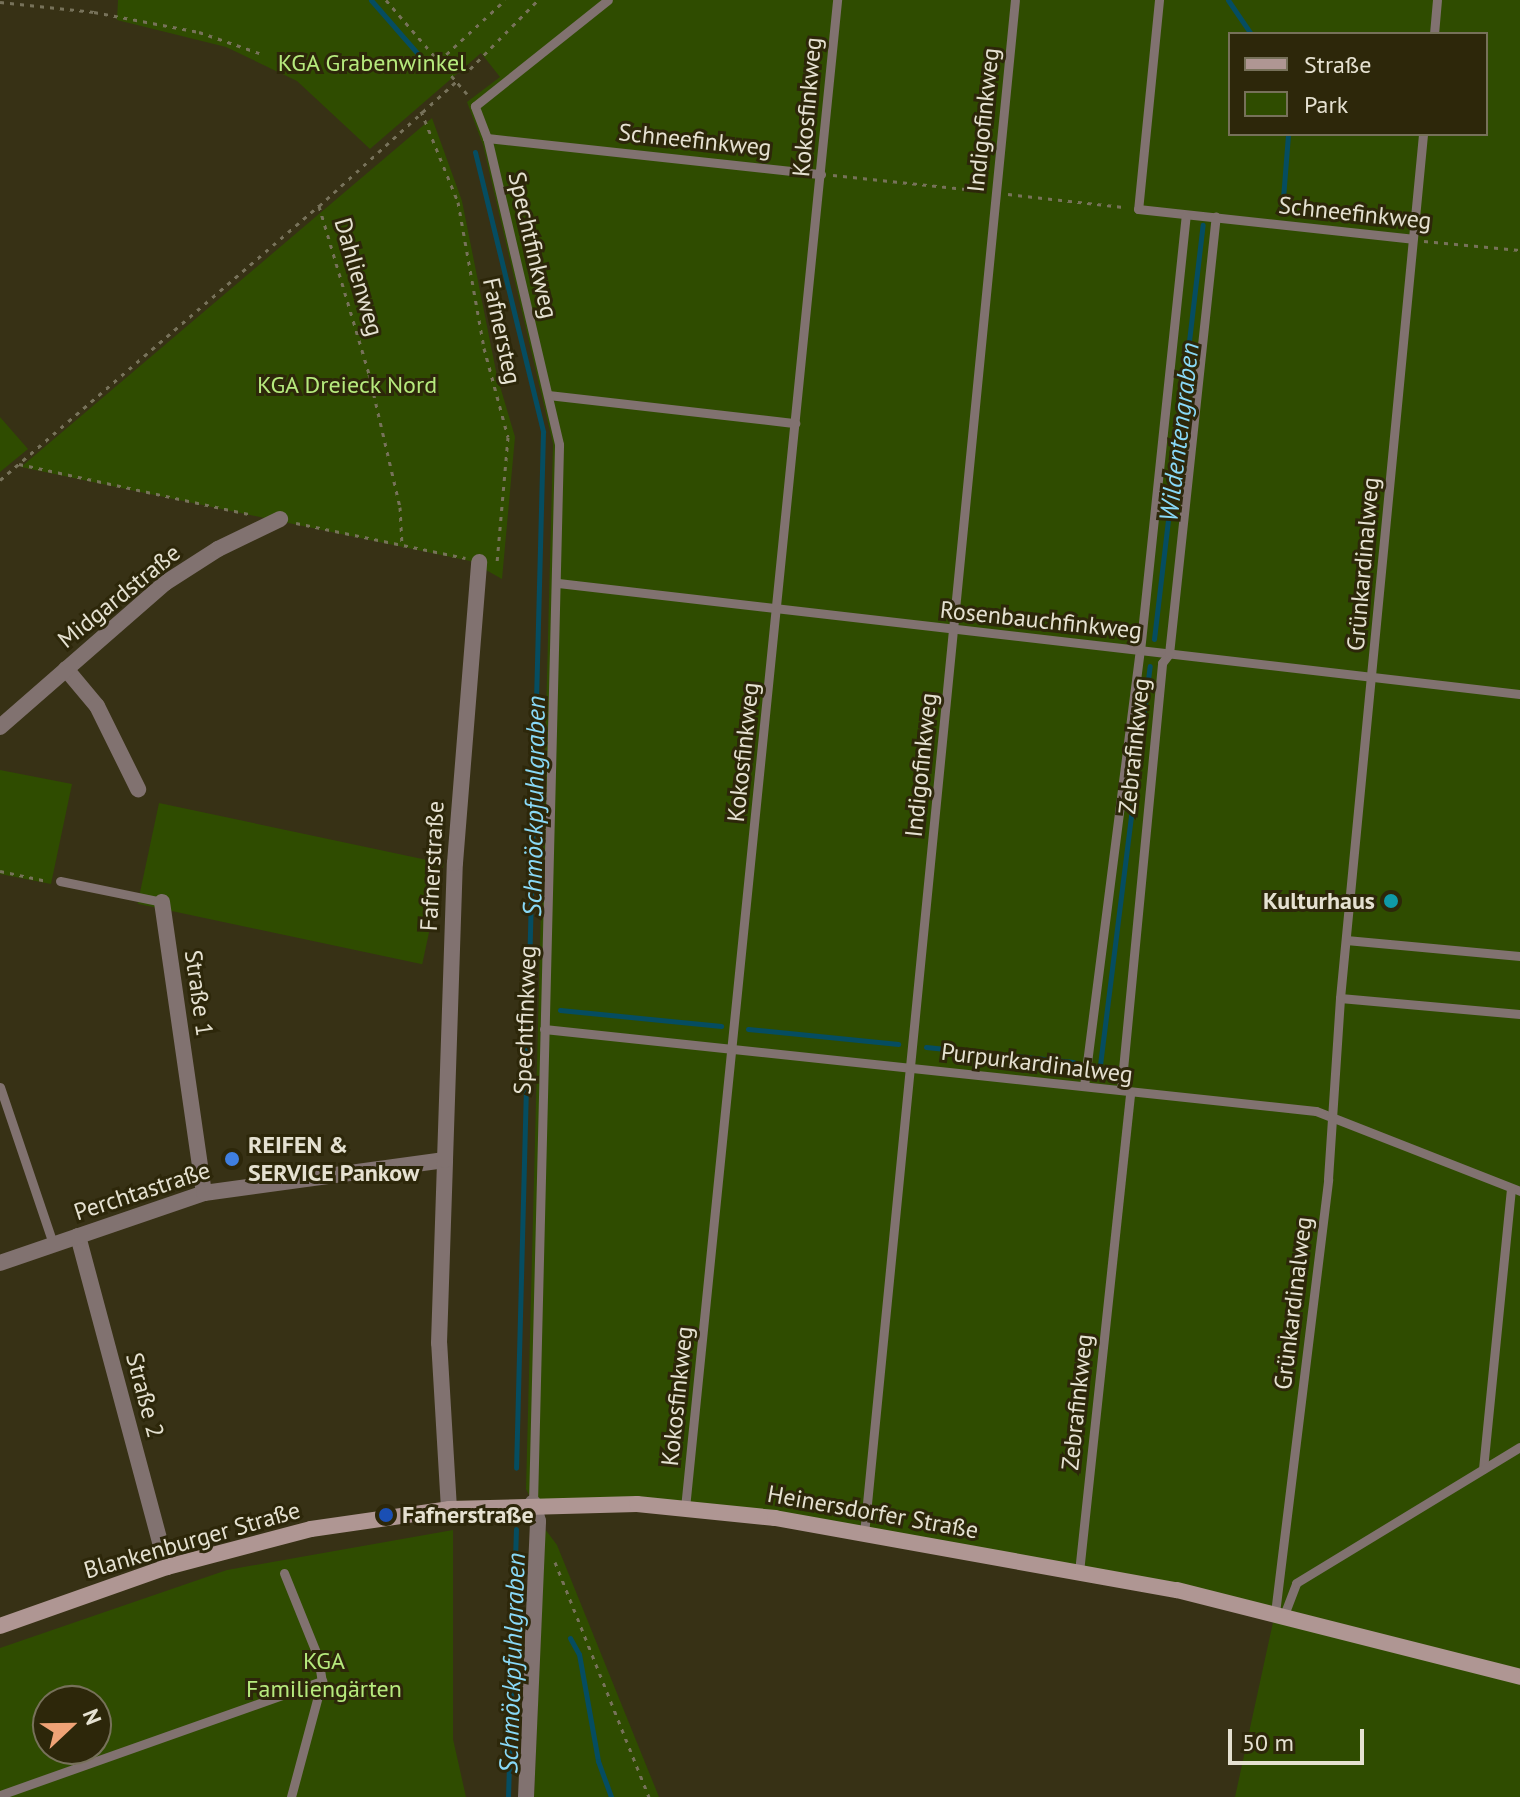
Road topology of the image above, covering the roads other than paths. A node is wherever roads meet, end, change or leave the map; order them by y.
1 (608, 0) edge
2 (837, 0) edge
3 (1015, 0) edge
4 (1159, 0) edge
5 (1437, 0) edge
6 (1434, 32) edge
7 (1423, 136) edge
8 (487, 138) junction
9 (821, 174) junction
10 (1186, 215) junction
11 (1216, 217) junction
12 (1412, 239) junction
13 (548, 395) junction
14 (795, 423) junction
15 (280, 519) dead end
16 (479, 562) dead end
17 (558, 583) junction
18 (779, 608) junction
19 (956, 631) junction
20 (1140, 651) junction
21 (1169, 654) junction
22 (66, 669) junction
23 (1372, 677) junction
24 (1520, 694) edge
25 (0, 727) edge
26 (138, 789) dead end
27 (60, 881) road end
28 (162, 902) joint
29 (1346, 940) junction
30 (1520, 956) edge
31 (1340, 998) junction
32 (1520, 1014) edge
33 (544, 1029) junction
34 (732, 1053) junction
35 (910, 1068) junction
36 (1084, 1086) junction
37 (0, 1087) edge
38 (1126, 1092) junction
39 (1331, 1114) junction
40 (445, 1160) junction
41 (1516, 1189) edge
42 (204, 1193) junction
43 (78, 1236) junction
44 (53, 1244) junction
45 (0, 1263) edge
46 (1520, 1447) edge
47 (1483, 1469) junction
48 (533, 1503) junction
49 (685, 1508) junction
50 (449, 1509) junction
51 (864, 1534) junction
52 (167, 1567) junction
53 (1079, 1572) junction
54 (284, 1573) dead end
55 (1280, 1614) junction
56 (0, 1626) edge
57 (1520, 1677) edge
58 (322, 1681) junction
59 (0, 1795) edge
60 (291, 1797) edge
61 (526, 1797) edge

1 - 8 lane, Spechtfinkweg
2 - 9 lane, Kokosfinkweg
3 - 19 lane, Indigofinkweg
4 - 10 lane, Schneefinkweg
5 - 6 lane
7 - 12 lane, Grünkardinalweg
8 - 9 lane, Schneefinkweg
8 - 13 lane, Spechtfinkweg
9 - 14 lane, Kokosfinkweg
10 - 11 lane, Schneefinkweg
10 - 20 lane, Zebrafinkweg
11 - 12 lane, Schneefinkweg
11 - 21 lane, Zebrafinkweg
12 - 23 lane, Grünkardinalweg
13 - 14 lane
13 - 17 lane, Spechtfinkweg
14 - 18 lane, Kokosfinkweg
15 - 22 street, Midgardstraße
16 - 40 street, Fafnerstraße
17 - 18 lane, Rosenbauchfinkweg
17 - 33 lane, Spechtfinkweg
18 - 19 lane, Rosenbauchfinkweg
18 - 34 lane, Kokosfinkweg
19 - 20 lane, Rosenbauchfinkweg
19 - 35 lane, Indigofinkweg
20 - 21 lane, Rosenbauchfinkweg
20 - 36 lane, Zebrafinkweg
21 - 23 lane, Rosenbauchfinkweg
21 - 38 lane, Zebrafinkweg
22 - 25 street, Midgardstraße
22 - 26 street
23 - 24 lane, Rosenbauchfinkweg
23 - 29 lane, Grünkardinalweg
27 - 28 lane, Straße 1
28 - 42 street, Straße 1
29 - 30 lane
29 - 31 lane, Grünkardinalweg
31 - 32 lane
31 - 39 lane, Grünkardinalweg
33 - 34 lane, Purpurkardinalweg
33 - 48 lane, Spechtfinkweg
34 - 35 lane, Purpurkardinalweg
34 - 49 lane, Kokosfinkweg
35 - 36 lane, Purpurkardinalweg
35 - 51 lane, Indigofinkweg
36 - 38 lane, Purpurkardinalweg
37 - 44 lane
38 - 39 lane, Purpurkardinalweg
38 - 53 lane, Zebrafinkweg
39 - 41 lane, Purpurkardinalweg
39 - 55 lane, Grünkardinalweg
40 - 42 street, Perchtastraße
40 - 50 street, Fafnerstraße
41 - 47 lane, Purpurkardinalweg
42 - 43 street, Perchtastraße
43 - 44 street, Perchtastraße
43 - 52 street, Straße 2
44 - 45 street, Perchtastraße
46 - 47 lane
47 - 55 lane
48 - 49 main road, Heinersdorfer Straße
48 - 50 main road, Heinersdorfer Straße
48 - 61 street
49 - 51 main road, Heinersdorfer Straße
50 - 52 main road, Blankenburger Straße
51 - 53 main road, Heinersdorfer Straße
52 - 56 main road, Blankenburger Straße
53 - 55 main road, Heinersdorfer Straße
54 - 58 lane
55 - 57 main road, Heinersdorfer Straße
58 - 59 lane
58 - 60 lane

